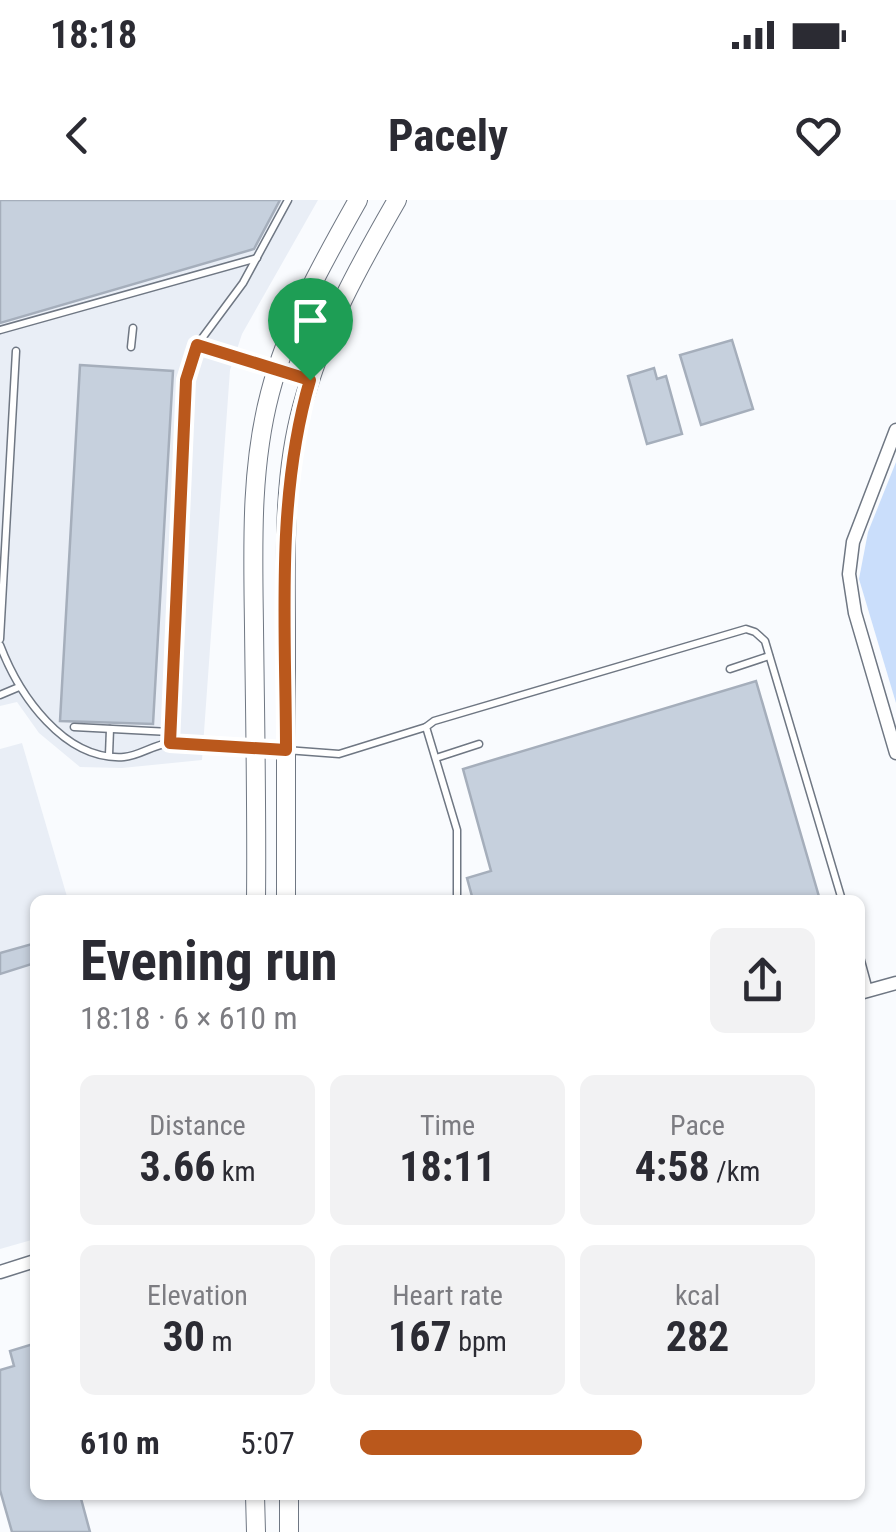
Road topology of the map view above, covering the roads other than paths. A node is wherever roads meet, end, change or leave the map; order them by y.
1 (288, 200) edge
2 (358, 200) edge
3 (397, 200) edge
4 (257, 258) junction
5 (133, 328) dead end
6 (0, 330) edge
7 (197, 345) junction
8 (131, 347) dead end
9 (16, 351) dead end
10 (276, 371) junction
11 (310, 380) junction
12 (896, 430) edge
13 (0, 642) edge
14 (769, 656) junction
15 (730, 669) dead end
16 (19, 687) junction
17 (0, 695) edge
18 (426, 727) junction
19 (74, 728) dead end
20 (110, 729) junction
21 (170, 732) junction
22 (170, 743) junction
23 (480, 744) dead end
24 (255, 749) junction
25 (286, 750) junction
26 (896, 753) edge
27 (109, 756) junction
28 (436, 758) junction
29 (256, 895) edge
30 (286, 895) edge
31 (457, 895) edge
32 (841, 895) edge
33 (896, 983) edge
34 (865, 991) edge
35 (30, 1263) edge
36 (0, 1272) edge
37 (255, 1500) edge
38 (288, 1500) edge
39 (256, 1532) edge
40 (289, 1532) edge

1 - 4 lane
2 - 10 main road
3 - 11 main road
4 - 6 lane
4 - 7 lane
5 - 8 lane
7 - 10 lane
7 - 21 lane
9 - 13 lane
10 - 11 main road
10 - 24 main road
11 - 25 main road
12 - 26 street
13 - 16 lane
14 - 15 lane
14 - 18 lane
14 - 32 lane
16 - 17 lane
16 - 27 lane
18 - 25 lane
18 - 28 lane
19 - 20 lane
20 - 21 lane
20 - 27 lane
21 - 22 lane
22 - 24 lane
22 - 27 lane
23 - 28 lane
24 - 25 main road
24 - 29 main road
25 - 30 main road
28 - 31 lane
33 - 34 street
35 - 36 street
37 - 39 main road
38 - 40 main road

